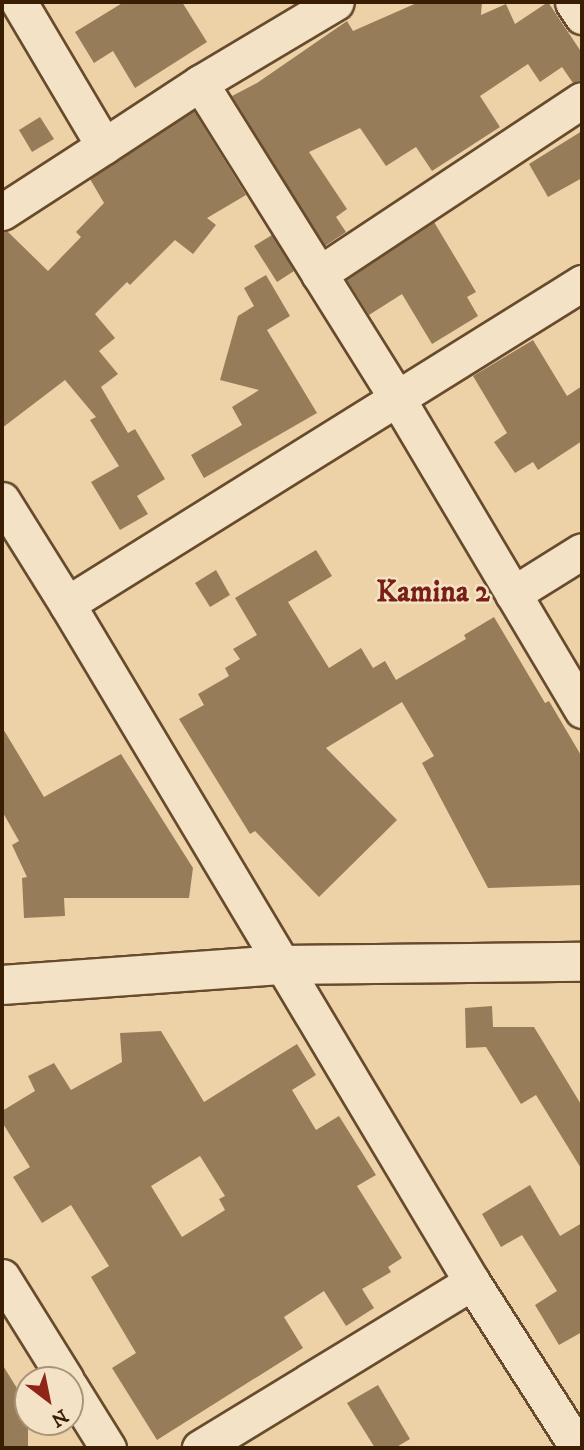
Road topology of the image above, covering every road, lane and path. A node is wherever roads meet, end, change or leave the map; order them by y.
1 (19, 2) edge
2 (336, 2) edge
3 (573, 2) edge
4 (582, 16) edge
5 (200, 83) junction
6 (582, 100) edge
7 (104, 146) junction
8 (2, 212) edge
9 (320, 274) junction
10 (582, 283) edge
11 (397, 398) junction
12 (2, 500) edge
13 (582, 551) edge
14 (513, 594) junction
15 (67, 604) junction
16 (582, 710) edge
17 (582, 962) edge
18 (280, 965) junction
19 (2, 985) edge
20 (2, 1277) edge
21 (472, 1282) junction
22 (56, 1366) edge
23 (84, 1409) edge
24 (108, 1448) edge
25 (200, 1448) edge
26 (578, 1448) edge

1 - 7 street
2 - 5 street
3 - 4 street
5 - 7 street
5 - 9 street
6 - 9 street
7 - 8 street
9 - 11 street
10 - 11 street
11 - 14 street
11 - 15 street
12 - 15 street
13 - 14 street
14 - 16 street
15 - 18 street
17 - 18 street
18 - 19 street
18 - 21 street
20 - 22 street
21 - 25 street
21 - 26 street
23 - 24 street

